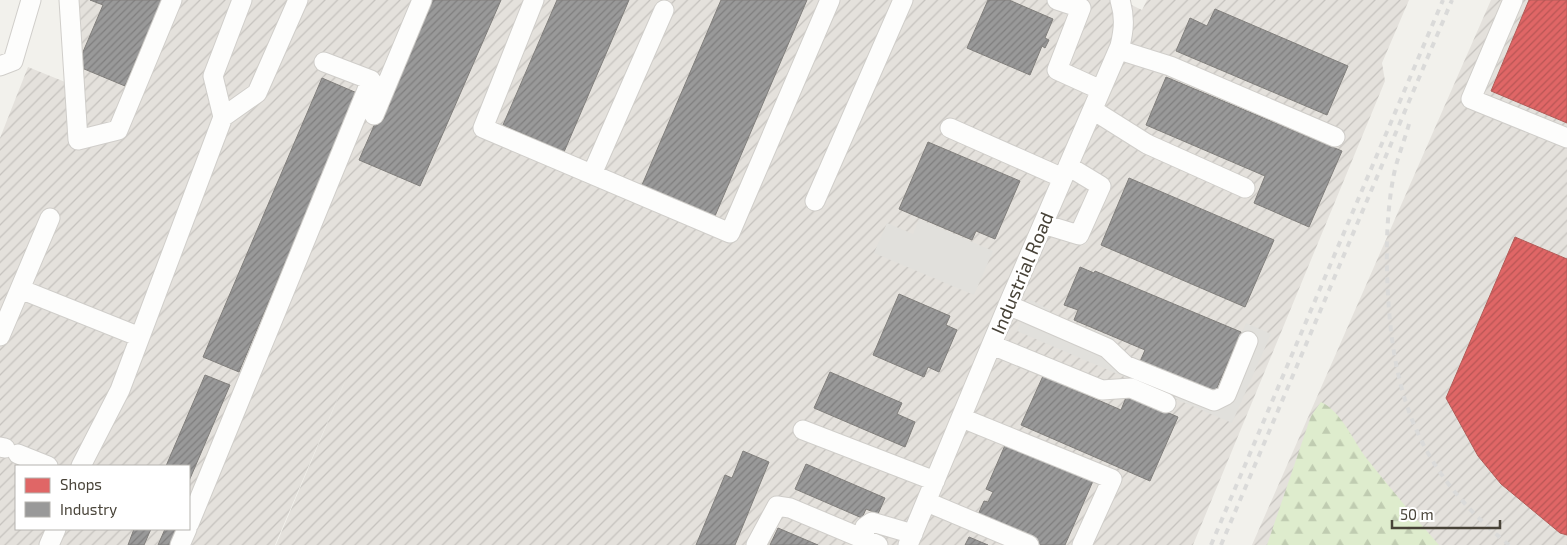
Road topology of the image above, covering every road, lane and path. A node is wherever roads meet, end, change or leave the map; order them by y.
1 (31, 0) edge
2 (68, 0) edge
3 (172, 0) edge
4 (242, 0) edge
5 (298, 0) edge
6 (422, 0) edge
7 (534, 0) edge
8 (830, 0) edge
9 (902, 0) edge
10 (1057, 0) edge
11 (1120, 0) edge
12 (1513, 0) edge
13 (664, 10) dead end
14 (1119, 50) junction
15 (324, 62) dead end
16 (0, 66) edge
17 (1101, 90) junction
18 (1093, 110) junction
19 (374, 115) dead end
20 (223, 117) junction
21 (950, 128) dead end
22 (1334, 137) dead end
23 (1567, 138) edge
24 (1066, 172) junction
25 (592, 174) junction
26 (1244, 188) dead end
27 (815, 200) dead end
28 (50, 218) dead end
29 (1043, 224) junction
30 (20, 289) junction
31 (1008, 306) junction
32 (0, 336) edge
33 (140, 337) junction
34 (1248, 341) dead end
35 (992, 345) junction
36 (1166, 403) dead end
37 (962, 418) junction
38 (803, 430) dead end
39 (8, 450) edge
40 (46, 465) edge
41 (82, 465) edge
42 (935, 481) junction
43 (927, 502) junction
44 (190, 522) edge
45 (56, 530) edge
46 (187, 530) edge
47 (911, 540) edge
48 (871, 542) edge
49 (49, 545) edge
50 (180, 545) edge
51 (756, 545) edge
52 (1029, 545) edge
53 (1082, 545) edge

1 - 16 street
2 - 3 street
4 - 20 street
5 - 20 street
6 - 19 street
7 - 25 street
8 - 25 street
9 - 27 street
10 - 17 street
11 - 14 street, Industrial Road
12 - 23 street
13 - 25 street
14 - 17 street, Industrial Road
14 - 22 street
15 - 44 street
17 - 18 street, Industrial Road
18 - 24 street, Industrial Road
18 - 26 street
20 - 33 street
21 - 24 street
24 - 29 street, Industrial Road
24 - 29 street
28 - 30 street
29 - 31 street, Industrial Road
30 - 32 street
30 - 33 street
31 - 34 street
31 - 35 street, Industrial Road
33 - 41 street
35 - 36 street
35 - 37 street, Industrial Road
37 - 42 street, Industrial Road
37 - 53 street
38 - 42 street
39 - 40 street
42 - 43 street, Industrial Road
43 - 47 street, Industrial Road
43 - 52 street
45 - 49 street
46 - 50 street
47 - 48 street
48 - 51 street

